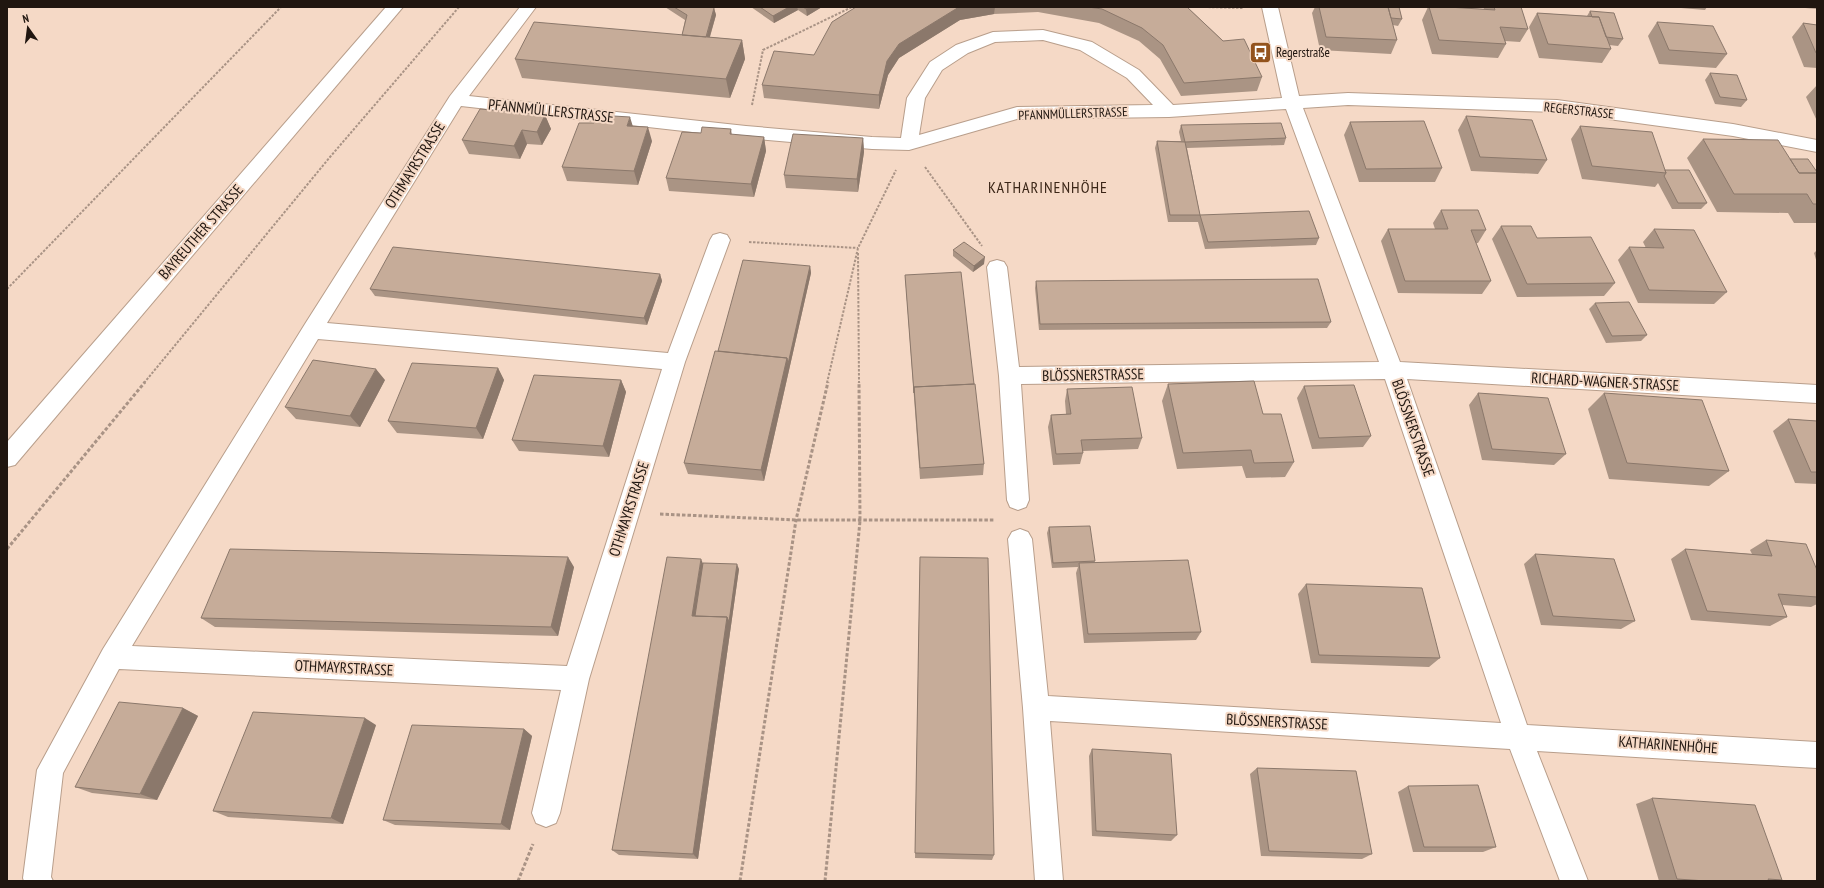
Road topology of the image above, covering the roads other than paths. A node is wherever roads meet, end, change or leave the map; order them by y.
1 (395, 7) edge
2 (528, 7) edge
3 (1270, 7) edge
4 (456, 100) junction
5 (1292, 102) junction
6 (1169, 111) junction
7 (909, 144) junction
8 (1817, 146) edge
9 (720, 240) road end
10 (997, 267) road end
11 (312, 330) junction
12 (676, 362) junction
13 (1393, 370) junction
14 (1010, 376) junction
15 (1817, 394) edge
16 (7, 458) edge
17 (1018, 500) dead end
18 (1020, 539) dead end
19 (112, 657) junction
20 (576, 679) junction
21 (1036, 708) junction
22 (1518, 736) junction
23 (1817, 755) edge
24 (546, 813) road end
25 (39, 881) edge
26 (1049, 881) edge
27 (1574, 881) edge

1 - 16 street, BAYREUTHER STRASSE
2 - 4 street, OTHMAYRSTRASSE
3 - 5 street, BLÖSSNERSTRASSE
4 - 7 street, PFANNMÜLLERSTRASSE
4 - 11 street, OTHMAYRSTRASSE
5 - 6 street, PFANNMÜLLERSTRASSE
5 - 8 street, REGERSTRASSE
5 - 13 street, BLÖSSNERSTRASSE
6 - 7 street, PFANNMÜLLERSTRASSE
6 - 7 street
9 - 12 street, OTHMAYRSTRASSE
10 - 14 street
11 - 12 street
11 - 19 street, OTHMAYRSTRASSE
12 - 20 street, OTHMAYRSTRASSE
13 - 14 street, BLÖSSNERSTRASSE
13 - 15 street, RICHARD-WAGNER-STRASSE
13 - 22 street, BLÖSSNERSTRASSE
14 - 17 street
18 - 21 street
19 - 20 street, OTHMAYRSTRASSE
19 - 25 street, OTHMAYRSTRASSE
20 - 24 street, OTHMAYRSTRASSE
21 - 22 street, BLÖSSNERSTRASSE
21 - 26 street
22 - 23 street, KATHARINENHÖHE
22 - 27 street, BLÖSSNERSTRASSE

